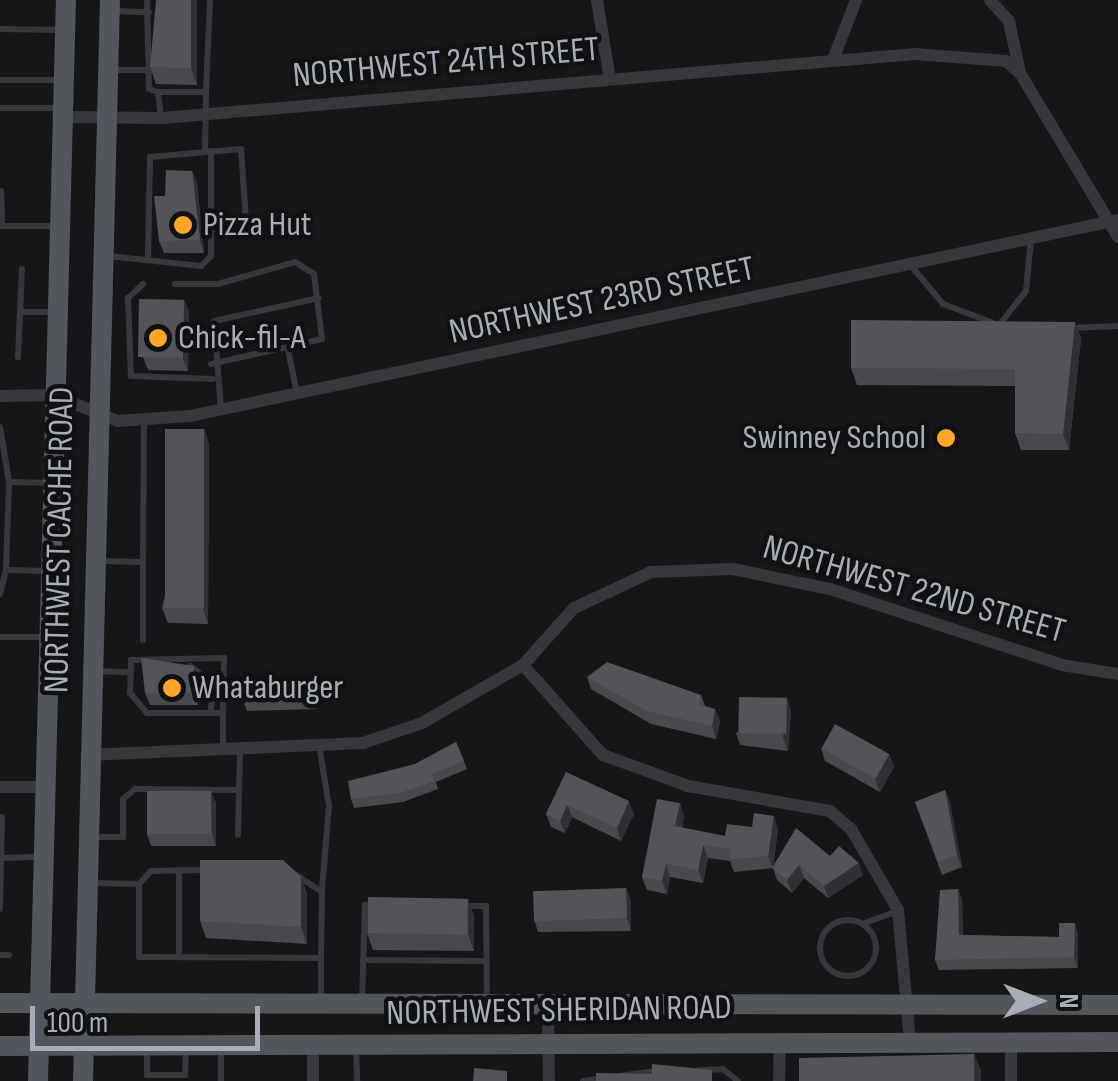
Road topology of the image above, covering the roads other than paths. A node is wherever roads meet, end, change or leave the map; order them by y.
1 (66, 0) edge
2 (147, 0) edge
3 (210, 0) edge
4 (597, 0) edge
5 (856, 0) edge
6 (990, 0) edge
7 (109, 5) edge
8 (151, 12) junction
9 (197, 12) dead end
10 (210, 12) junction
11 (0, 29) edge
12 (65, 30) junction
13 (834, 58) junction
14 (211, 69) junction
15 (108, 70) junction
16 (152, 70) junction
17 (197, 70) dead end
18 (1020, 73) junction
19 (610, 79) junction
20 (0, 80) edge
21 (64, 80) junction
22 (158, 92) junction
23 (206, 92) junction
24 (0, 108) edge
25 (64, 112) junction
26 (202, 115) junction
27 (162, 118) junction
28 (106, 120) junction
29 (208, 152) junction
30 (1, 191) edge
31 (1116, 221) edge
32 (1, 226) edge
33 (60, 226) junction
34 (247, 234) dead end
35 (1118, 237) edge
36 (1031, 239) junction
37 (102, 256) junction
38 (148, 256) junction
39 (912, 267) junction
40 (22, 268) dead end
41 (143, 284) dead end
42 (176, 284) dead end
43 (319, 298) junction
44 (20, 312) junction
45 (56, 312) junction
46 (999, 325) junction
47 (1118, 326) edge
48 (1020, 328) edge
49 (1048, 328) edge
50 (288, 350) junction
51 (18, 358) dead end
52 (211, 364) junction
53 (213, 379) junction
54 (298, 394) junction
55 (0, 396) edge
56 (53, 396) junction
57 (222, 410) junction
58 (95, 418) junction
59 (144, 422) junction
60 (0, 426) edge
61 (9, 482) junction
62 (51, 483) junction
63 (4, 522) edge
64 (92, 562) junction
65 (144, 562) junction
66 (6, 570) junction
67 (47, 570) junction
68 (0, 594) edge
69 (0, 637) edge
70 (46, 637) junction
71 (144, 640) dead end
72 (142, 660) junction
73 (523, 666) junction
74 (89, 671) junction
75 (130, 672) junction
76 (1118, 674) edge
77 (210, 712) junction
78 (223, 712) junction
79 (320, 751) junction
80 (223, 754) junction
81 (240, 754) junction
82 (87, 755) junction
83 (0, 787) edge
84 (40, 787) junction
85 (239, 790) junction
86 (2, 817) edge
87 (238, 835) dead end
88 (86, 837) junction
89 (2, 858) edge
90 (40, 858) junction
91 (275, 869) edge
92 (179, 870) junction
93 (218, 870) edge
94 (86, 883) junction
95 (138, 884) junction
96 (322, 892) junction
97 (382, 905) edge
98 (452, 906) edge
99 (0, 909) edge
100 (898, 910) junction
101 (862, 924) junction
102 (179, 957) junction
103 (322, 958) junction
104 (363, 960) junction
105 (486, 961) junction
106 (362, 1002) junction
107 (487, 1002) junction
108 (548, 1002) junction
109 (0, 1003) edge
110 (38, 1003) junction
111 (84, 1003) junction
112 (320, 1003) junction
113 (908, 1004) junction
114 (1118, 1005) edge
115 (548, 1041) junction
116 (780, 1041) junction
117 (910, 1042) junction
118 (1011, 1042) junction
119 (1118, 1042) edge
120 (356, 1045) junction
121 (0, 1046) edge
122 (38, 1046) junction
123 (83, 1046) junction
124 (147, 1046) junction
125 (186, 1046) junction
126 (221, 1046) junction
127 (313, 1046) junction
128 (685, 1070) edge
129 (666, 1071) edge
130 (162, 1074) junction
131 (38, 1081) edge
132 (83, 1081) edge
133 (155, 1081) edge
134 (221, 1081) edge
135 (313, 1081) edge
136 (357, 1081) edge
137 (548, 1081) edge
138 (583, 1081) edge
139 (738, 1081) edge
140 (779, 1081) edge
141 (1011, 1081) edge

1 - 12 main road, NORTHWEST CACHE ROAD
2 - 8 lane
3 - 10 lane
4 - 19 street
5 - 13 street
6 - 18 street
7 - 8 lane
7 - 15 main road, NORTHWEST CACHE ROAD
8 - 16 lane
9 - 10 lane
10 - 14 lane
11 - 12 lane
12 - 21 main road, NORTHWEST CACHE ROAD
13 - 18 street, NORTHWEST 24TH STREET
13 - 19 street, NORTHWEST 24TH STREET
14 - 17 lane
14 - 23 lane
15 - 16 lane
15 - 28 main road, NORTHWEST CACHE ROAD
16 - 22 lane
18 - 31 street
19 - 26 street, NORTHWEST 24TH STREET
20 - 21 lane
21 - 25 main road, NORTHWEST CACHE ROAD
22 - 23 lane
22 - 27 lane
23 - 26 lane
24 - 25 lane
25 - 28 street, NORTHWEST 24TH STREET
25 - 33 main road, NORTHWEST CACHE ROAD
26 - 27 street, NORTHWEST 24TH STREET
26 - 29 lane
27 - 28 street, NORTHWEST 24TH STREET
28 - 37 main road, NORTHWEST CACHE ROAD
29 - 34 lane
29 - 38 lane
29 - 38 lane
30 - 32 lane
31 - 35 street
31 - 36 street, NORTHWEST 23RD STREET
32 - 33 lane
33 - 45 main road, NORTHWEST CACHE ROAD
36 - 39 street, NORTHWEST 23RD STREET
36 - 46 lane
37 - 38 lane
37 - 58 main road, NORTHWEST CACHE ROAD
39 - 46 lane
39 - 54 street, NORTHWEST 23RD STREET
40 - 44 lane
41 - 53 lane
42 - 43 lane
43 - 50 lane
43 - 52 lane
44 - 45 lane
44 - 51 lane
45 - 56 main road, NORTHWEST CACHE ROAD
46 - 48 lane
47 - 49 lane
50 - 52 lane
50 - 54 lane
52 - 53 lane
53 - 57 lane
54 - 57 street, NORTHWEST 23RD STREET
55 - 56 street
56 - 58 street
56 - 62 main road, NORTHWEST CACHE ROAD
57 - 59 street, NORTHWEST 23RD STREET
58 - 59 street, NORTHWEST 23RD STREET
58 - 64 main road, NORTHWEST CACHE ROAD
59 - 65 lane
60 - 61 lane
61 - 62 lane
61 - 63 lane
62 - 67 main road, NORTHWEST CACHE ROAD
63 - 66 lane
64 - 65 lane
64 - 74 main road, NORTHWEST CACHE ROAD
65 - 71 lane
66 - 67 lane
66 - 68 lane
67 - 70 main road, NORTHWEST CACHE ROAD
69 - 70 lane
70 - 84 main road, NORTHWEST CACHE ROAD
72 - 75 lane
72 - 77 lane
72 - 78 lane
73 - 76 street, NORTHWEST 22ND STREET
73 - 79 street, NORTHWEST 22ND STREET
73 - 100 street
74 - 75 lane
74 - 82 main road, NORTHWEST CACHE ROAD
75 - 77 lane
77 - 78 lane
78 - 80 lane
79 - 81 street, NORTHWEST 22ND STREET
79 - 96 lane
80 - 81 street, NORTHWEST 22ND STREET
80 - 82 street, NORTHWEST 22ND STREET
81 - 85 lane
82 - 88 main road, NORTHWEST CACHE ROAD
83 - 84 street
84 - 90 main road, NORTHWEST CACHE ROAD
85 - 87 lane
85 - 88 lane
86 - 89 lane
88 - 94 main road, NORTHWEST CACHE ROAD
89 - 90 lane
89 - 99 lane
90 - 110 main road, NORTHWEST CACHE ROAD
91 - 96 lane
92 - 93 lane
92 - 95 lane
92 - 102 lane
94 - 95 lane
94 - 111 main road, NORTHWEST CACHE ROAD
95 - 102 lane
96 - 103 lane
97 - 104 lane
98 - 105 lane
100 - 101 lane
100 - 113 street
101 - 101 lane
102 - 103 lane
103 - 112 lane
104 - 105 lane
104 - 106 lane
105 - 107 lane
106 - 107 main road, NORTHWEST SHERIDAN ROAD
106 - 112 main road, NORTHWEST SHERIDAN ROAD
107 - 108 main road, NORTHWEST SHERIDAN ROAD
108 - 113 main road, NORTHWEST SHERIDAN ROAD
108 - 115 street
109 - 110 main road, NORTHWEST SHERIDAN ROAD
110 - 111 main road, NORTHWEST SHERIDAN ROAD
110 - 122 main road, NORTHWEST CACHE ROAD
111 - 112 main road, NORTHWEST SHERIDAN ROAD
111 - 123 main road, NORTHWEST CACHE ROAD
113 - 114 main road, NORTHWEST SHERIDAN ROAD
113 - 117 street
115 - 116 main road, NORTHWEST SHERIDAN ROAD
115 - 120 main road, NORTHWEST SHERIDAN ROAD
115 - 137 street
116 - 117 main road, NORTHWEST SHERIDAN ROAD
116 - 140 street
117 - 118 main road, NORTHWEST SHERIDAN ROAD
118 - 119 main road, NORTHWEST SHERIDAN ROAD
118 - 141 street
120 - 127 main road, NORTHWEST SHERIDAN ROAD
120 - 136 lane
121 - 122 main road, NORTHWEST SHERIDAN ROAD
122 - 123 main road, NORTHWEST SHERIDAN ROAD
122 - 131 main road, NORTHWEST CACHE ROAD
123 - 124 main road, NORTHWEST SHERIDAN ROAD
123 - 132 main road, NORTHWEST CACHE ROAD
124 - 125 main road, NORTHWEST SHERIDAN ROAD
124 - 130 lane
125 - 126 main road, NORTHWEST SHERIDAN ROAD
125 - 130 lane
126 - 127 main road, NORTHWEST SHERIDAN ROAD
126 - 134 lane
127 - 135 street
128 - 139 lane
129 - 138 lane
130 - 133 lane

